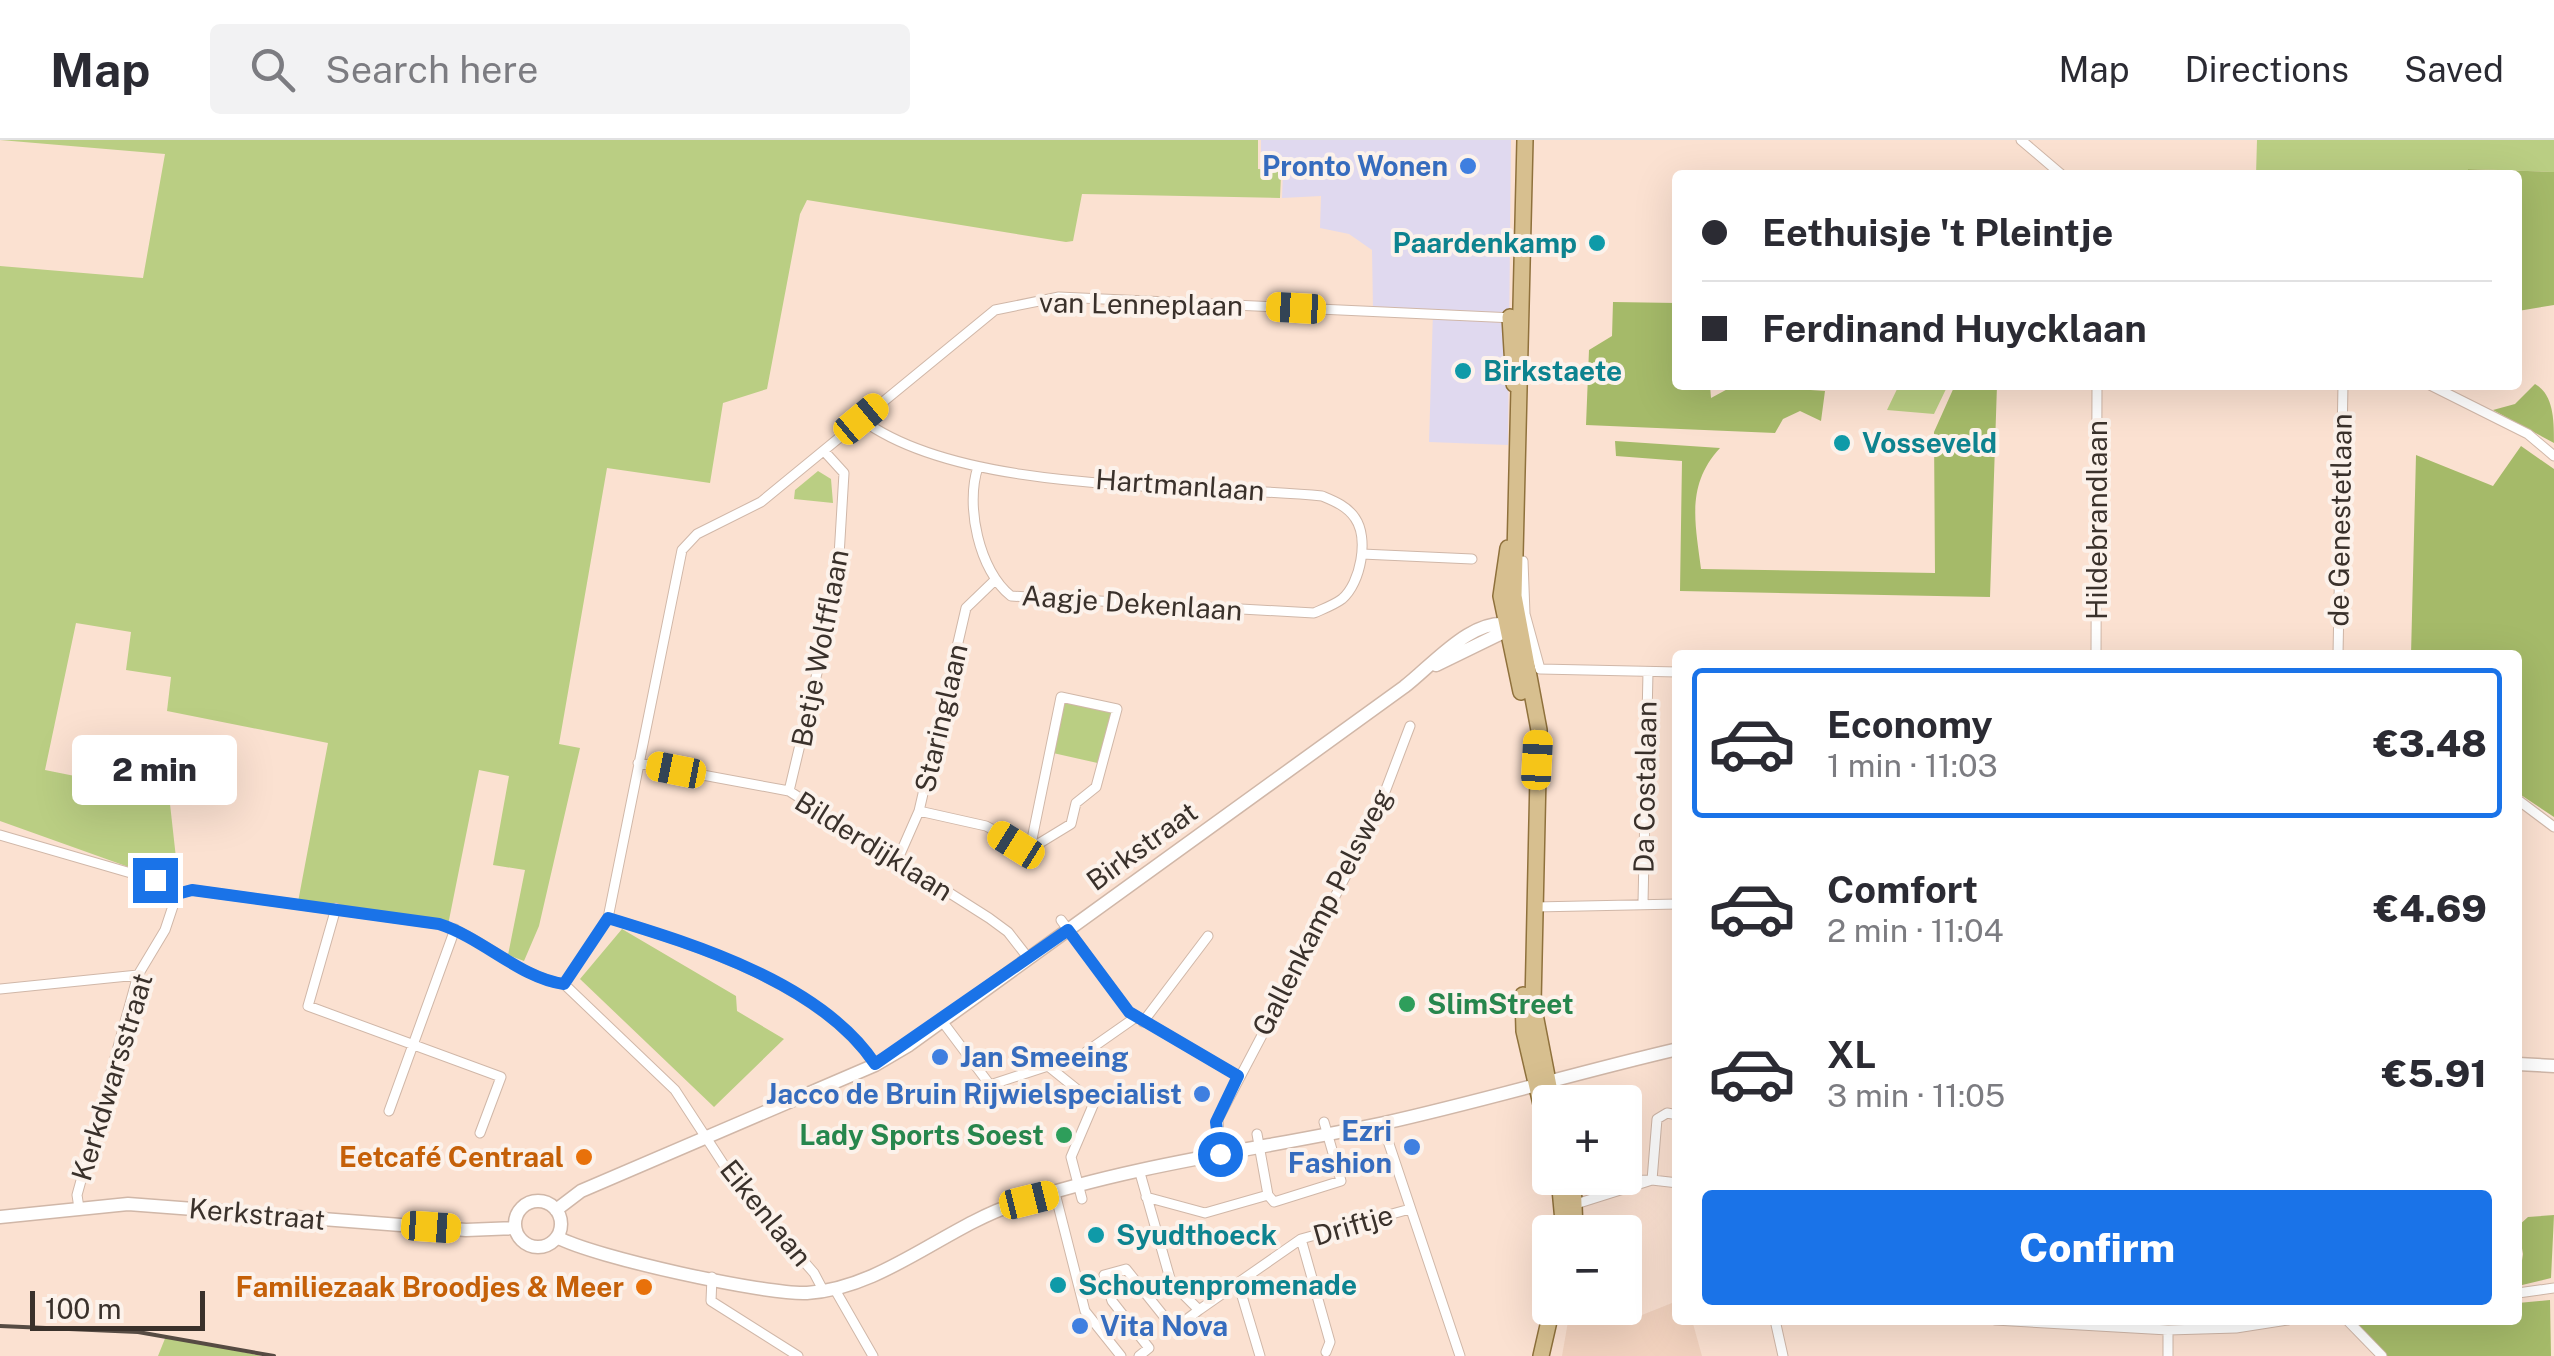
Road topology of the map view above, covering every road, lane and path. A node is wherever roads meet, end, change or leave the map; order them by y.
1 (1516, 140) edge
2 (1524, 140) edge
3 (2021, 140) edge
4 (2056, 170) edge
5 (1515, 318) junction
6 (2097, 390) edge
7 (2343, 390) edge
8 (2441, 390) edge
9 (861, 419) junction
10 (824, 451) junction
11 (2554, 456) edge
12 (978, 466) junction
13 (1362, 554) junction
14 (1472, 559) dead end
15 (1523, 561) dead end
16 (993, 582) junction
17 (1509, 626) junction
18 (2096, 650) edge
19 (2338, 650) edge
20 (1648, 672) junction
21 (1672, 672) edge
22 (1410, 726) dead end
23 (638, 763) junction
24 (789, 791) junction
25 (2522, 803) edge
26 (919, 811) junction
27 (2554, 827) edge
28 (0, 835) edge
29 (1030, 849) junction
30 (896, 861) junction
31 (177, 894) junction
32 (1643, 903) junction
33 (1672, 904) edge
34 (1533, 907) junction
35 (336, 908) junction
36 (608, 918) junction
37 (1064, 925) junction
38 (454, 929) junction
39 (1208, 936) dead end
40 (1029, 958) junction
41 (138, 975) junction
42 (564, 984) junction
43 (0, 989) edge
44 (1139, 1019) junction
45 (942, 1021) junction
46 (415, 1045) junction
47 (1672, 1051) edge
48 (1086, 1052) dead end
49 (875, 1064) junction
50 (2522, 1064) edge
51 (2554, 1066) edge
52 (1238, 1076) junction
53 (1541, 1085) joint
54 (1532, 1087) edge
55 (390, 1112) dead end
56 (1672, 1114) edge
57 (1382, 1123) junction
58 (1326, 1128) junction
59 (480, 1134) dead end
60 (708, 1136) junction
61 (1258, 1140) junction
62 (1220, 1154) junction
63 (1140, 1173) junction
64 (1642, 1180) edge
65 (1652, 1180) junction
66 (1672, 1182) edge
67 (1056, 1193) junction
68 (1080, 1193) junction
69 (1268, 1195) junction
70 (1573, 1195) edge
71 (1146, 1197) junction
72 (1576, 1204) junction
73 (78, 1208) junction
74 (1410, 1209) junction
75 (556, 1210) junction
76 (1576, 1215) edge
77 (0, 1217) edge
78 (515, 1228) junction
79 (557, 1237) junction
80 (1301, 1240) junction
81 (712, 1277) junction
82 (1239, 1286) junction
83 (2554, 1288) edge
84 (828, 1289) junction
85 (2522, 1292) edge
86 (1198, 1310) junction
87 (1548, 1325) edge
88 (1557, 1325) edge
89 (1776, 1325) edge
90 (2082, 1325) edge
91 (2256, 1325) edge
92 (2352, 1325) edge
93 (2168, 1330) junction
94 (1326, 1352) dead end
95 (798, 1356) edge
96 (873, 1356) edge
97 (1121, 1356) edge
98 (1139, 1356) edge
99 (1260, 1356) edge
100 (1460, 1356) edge
101 (1542, 1356) edge
102 (1551, 1356) edge
103 (1783, 1356) edge
104 (2168, 1356) edge
105 (2382, 1356) edge

1 - 5 main road
2 - 5 main road
3 - 4 street
5 - 9 street, van Lenneplaan
5 - 17 main road
6 - 18 street, Hildebrandlaan
7 - 19 street, de Genestetlaan
8 - 11 street
9 - 10 street
9 - 12 street, Hartmanlaan
10 - 23 street
10 - 24 street, Betje Wolfflaan
12 - 13 street, Hartmanlaan
12 - 16 street, Aagje Dekenlaan
13 - 14 street
13 - 16 street, Aagje Dekenlaan
15 - 20 street
16 - 26 street, Staringlaan
17 - 34 main road
17 - 37 main road, Birkstraat
20 - 21 street
20 - 32 street, Da Costalaan
22 - 52 street, Gallenkamp Pelsweg
23 - 24 street, Bilderdijklaan
23 - 36 street
24 - 30 street, Bilderdijklaan
25 - 27 street
26 - 29 street
26 - 30 street, Staringlaan
28 - 31 street
29 - 29 street
30 - 40 street, Bilderdijklaan
31 - 35 street
31 - 41 street, Kerkdwarsstraat
32 - 33 street
32 - 34 street
34 - 53 main road
35 - 38 street
35 - 46 street
36 - 42 street
36 - 49 street
37 - 40 main road, Birkstraat
37 - 44 street
38 - 42 street
38 - 46 street
39 - 44 street
40 - 45 main road, Birkstraat
41 - 43 street
41 - 73 street, Kerkdwarsstraat
42 - 60 street, Eikenlaan
44 - 48 street
44 - 52 street
45 - 49 main road, Birkstraat
45 - 68 street
46 - 55 street
46 - 59 street
47 - 53 main road
49 - 60 main road, Birkstraat
50 - 51 main road
52 - 62 street, Gallenkamp Pelsweg
54 - 57 main road
56 - 65 street
57 - 58 main road
57 - 74 street
58 - 61 main road
58 - 69 street
60 - 75 main road, Birkstraat
60 - 84 street, Eikenlaan
61 - 62 main road
61 - 69 street
62 - 63 main road
63 - 68 main road
63 - 71 street
64 - 65 street
65 - 66 street
65 - 72 street
67 - 68 main road
67 - 84 main road
67 - 97 street
69 - 71 street
70 - 72 main road
71 - 86 street
72 - 76 main road
73 - 77 main road, Kerkstraat
73 - 78 main road, Kerkstraat
74 - 80 street, Driftje
74 - 100 street
75 - 78 main road
75 - 79 main road
78 - 79 main road
79 - 81 main road
80 - 82 street, Driftje
80 - 94 street
81 - 84 main road
81 - 95 street
82 - 86 street, Driftje
82 - 99 street
83 - 85 street
84 - 96 street, Eikenlaan
86 - 98 street
87 - 101 main road
88 - 102 main road
89 - 103 street
90 - 93 street
91 - 93 street
92 - 105 street
93 - 104 street

